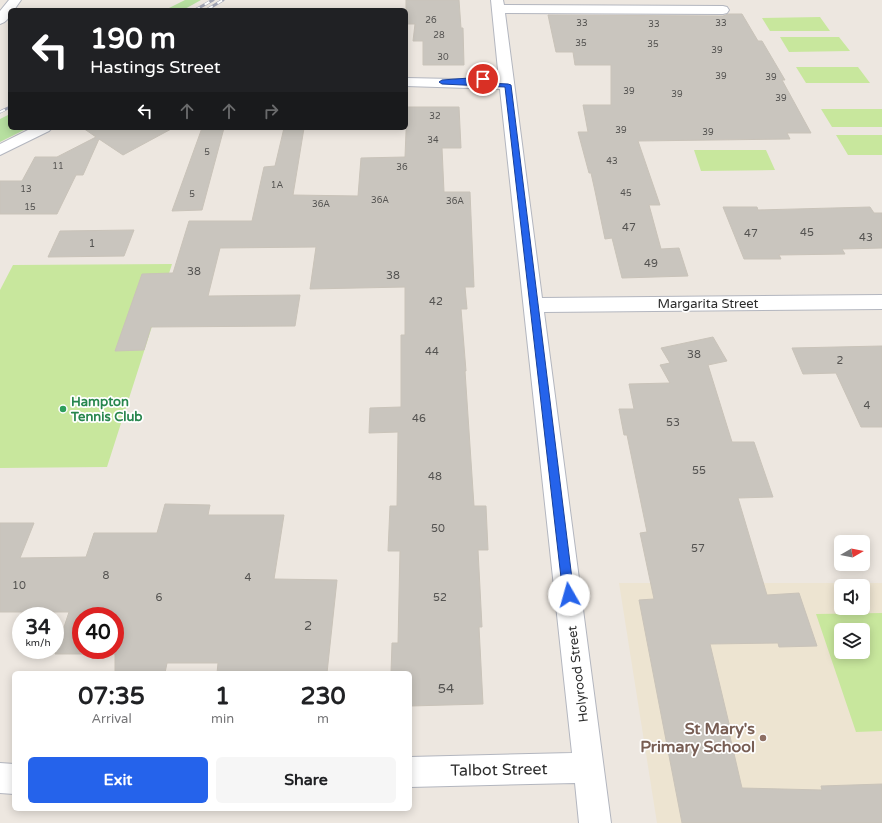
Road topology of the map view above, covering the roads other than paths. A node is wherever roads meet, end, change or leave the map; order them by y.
1 (498, 5) edge
2 (8, 9) edge
3 (723, 10) dead end
4 (0, 20) edge
5 (408, 82) edge
6 (508, 82) junction
7 (40, 130) edge
8 (0, 150) edge
9 (882, 302) edge
10 (535, 305) junction
11 (589, 768) junction
12 (412, 772) edge
13 (0, 778) edge
14 (12, 779) edge
15 (595, 823) edge

1 - 3 street
1 - 6 street, Holyrood Street
2 - 4 street
5 - 6 street
6 - 10 street, Holyrood Street
7 - 8 street
9 - 10 street, Margarita Street
10 - 11 street, Holyrood Street
11 - 12 street, Talbot Street
11 - 15 street, Holyrood Street
13 - 14 street

